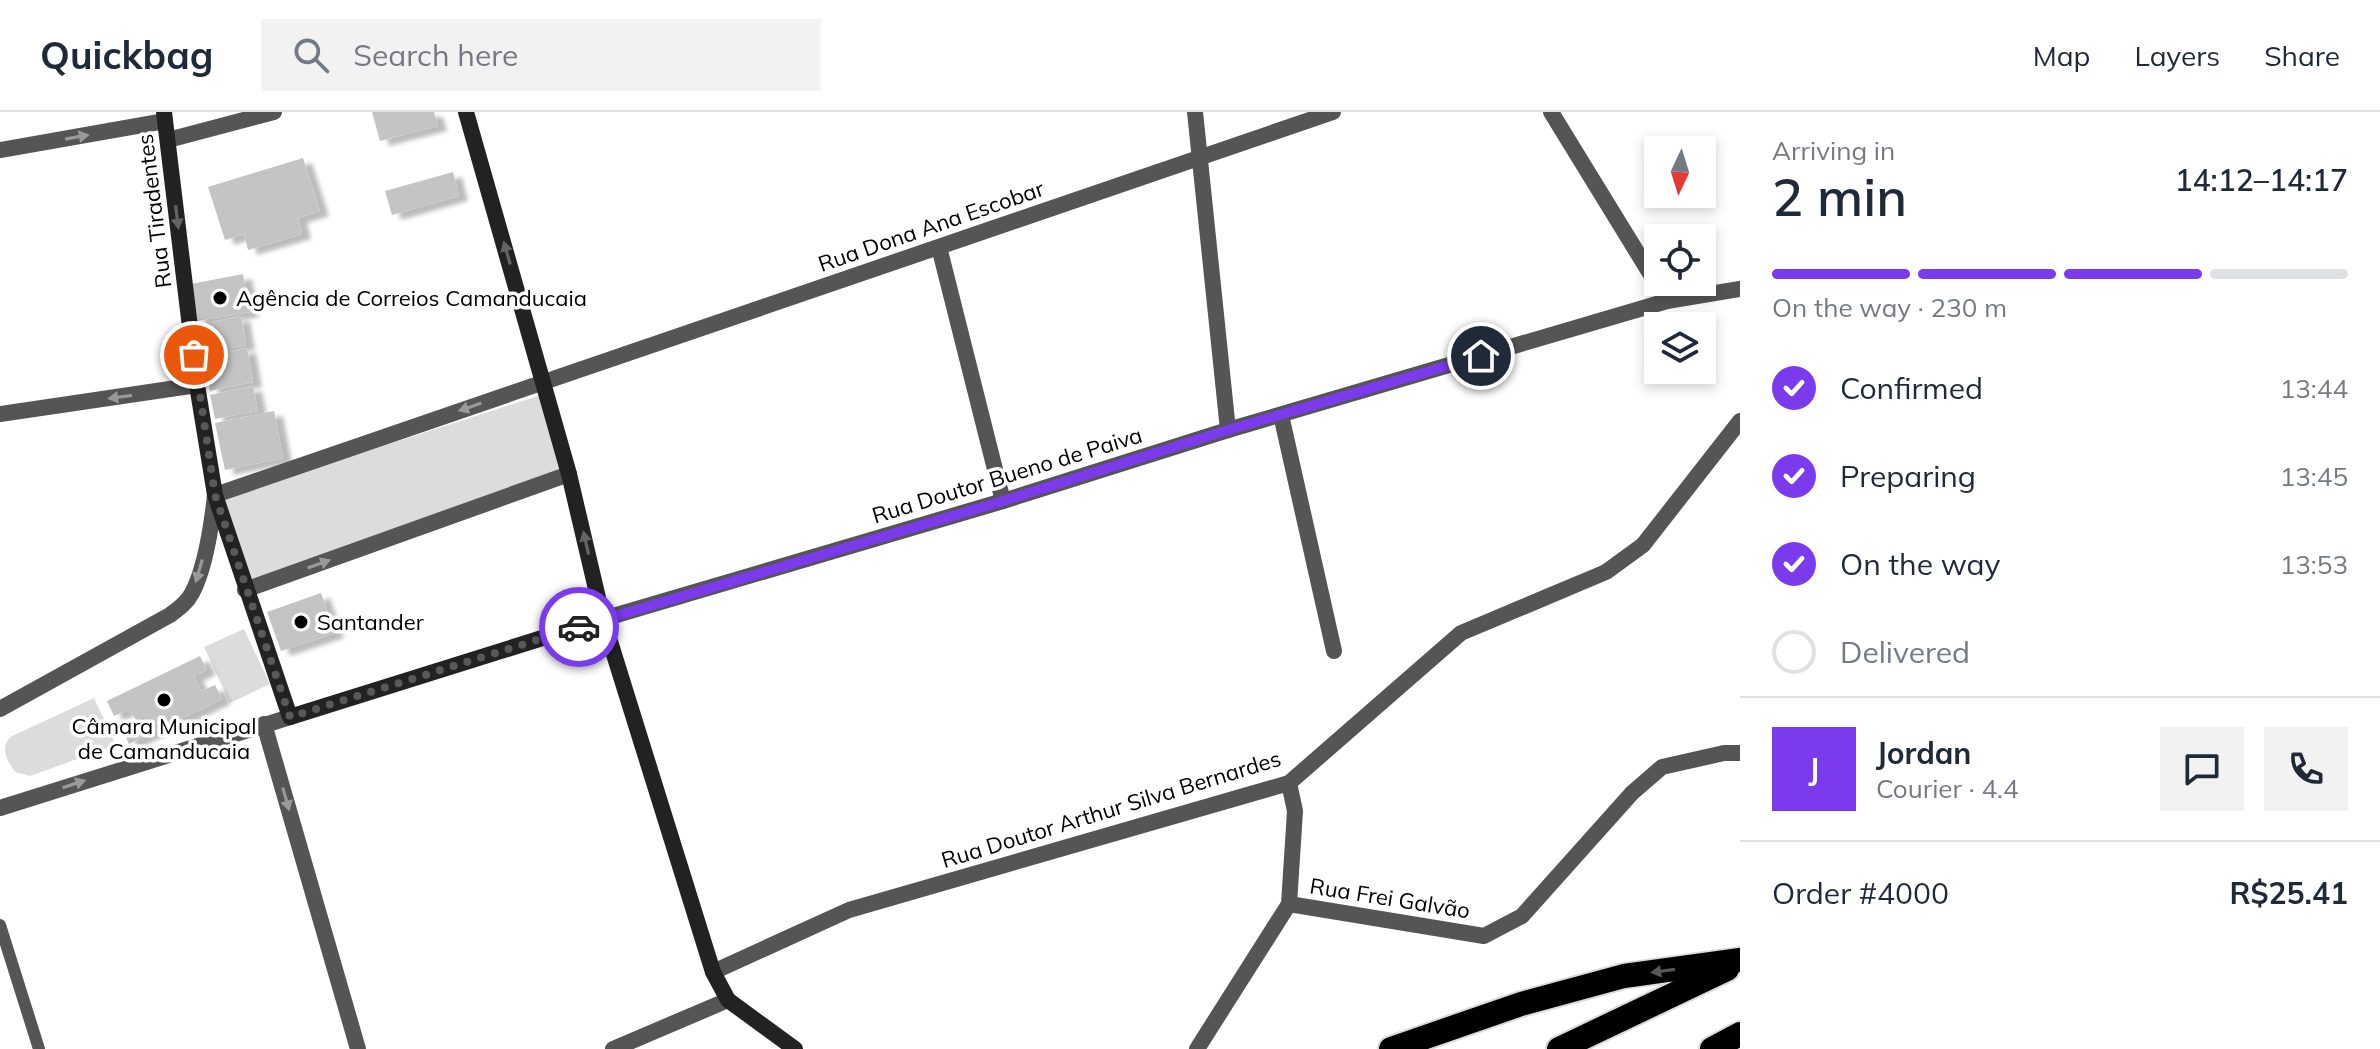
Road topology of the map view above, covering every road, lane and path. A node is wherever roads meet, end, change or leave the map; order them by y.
1 (274, 112) edge
2 (466, 112) edge
3 (1195, 112) edge
4 (1333, 112) edge
5 (1551, 112) edge
6 (165, 117) edge
7 (168, 140) junction
8 (0, 150) edge
9 (1199, 157) junction
10 (939, 247) junction
11 (1740, 289) edge
12 (1667, 301) junction
13 (544, 382) junction
14 (197, 385) junction
15 (0, 414) edge
16 (1281, 415) junction
17 (1739, 424) edge
18 (1228, 430) junction
19 (569, 474) junction
20 (215, 495) junction
21 (1003, 501) junction
22 (245, 590) junction
23 (603, 619) junction
24 (1334, 651) dead end
25 (0, 709) edge
26 (290, 717) junction
27 (264, 724) junction
28 (1740, 753) edge
29 (1289, 783) junction
30 (0, 808) edge
31 (1289, 904) junction
32 (0, 925) edge
33 (1740, 962) edge
34 (713, 972) junction
35 (728, 1000) junction
36 (1740, 1034) edge
37 (776, 1042) edge
38 (39, 1049) edge
39 (358, 1049) edge
40 (613, 1049) edge
41 (795, 1049) edge
42 (1197, 1049) edge
43 (1391, 1049) edge
44 (1559, 1049) edge
45 (1712, 1049) edge

1 - 7 street
13 -> 2 main road
3 - 9 street
4 - 9 street, Rua Dona Ana Escobar
5 - 12 street
6 - 7 main road, Rua Tiradentes
8 -> 6 street
7 -> 14 main road, Rua Tiradentes
9 - 10 street, Rua Dona Ana Escobar
9 - 18 street
10 - 13 street, Rua Dona Ana Escobar
10 - 21 street
11 - 12 street, Rua Doutor Bueno de Paiva
12 - 16 street, Rua Doutor Bueno de Paiva
13 - 19 main road
13 -> 20 street, Rua Dona Ana Escobar
14 -> 15 street
14 - 20 main road, Rua Tiradentes
16 - 18 street, Rua Doutor Bueno de Paiva
16 - 24 street
17 - 29 street, Rua Doutor Arthur Silva Bernardes
18 - 21 street, Rua Doutor Bueno de Paiva
22 -> 19 street
23 -> 19 main road
20 - 22 main road, Rua Tiradentes
20 -> 25 street
21 - 23 street, Rua Doutor Bueno de Paiva
22 - 26 main road, Rua Tiradentes
23 - 26 main road, Rua Doutor Bueno de Paiva
23 - 34 main road
26 - 27 street
30 -> 27 street
27 -> 39 street
28 - 31 street, Rua Frei Galvão
29 - 31 street, Rua Frei Galvão
29 - 34 street, Rua Doutor Arthur Silva Bernardes
31 - 42 street, Rua Frei Galvão
32 - 38 lane
33 -> 43 highway
33 - 44 highway
34 - 35 main road
35 - 37 main road
35 - 40 street
36 - 45 highway
37 - 41 main road

